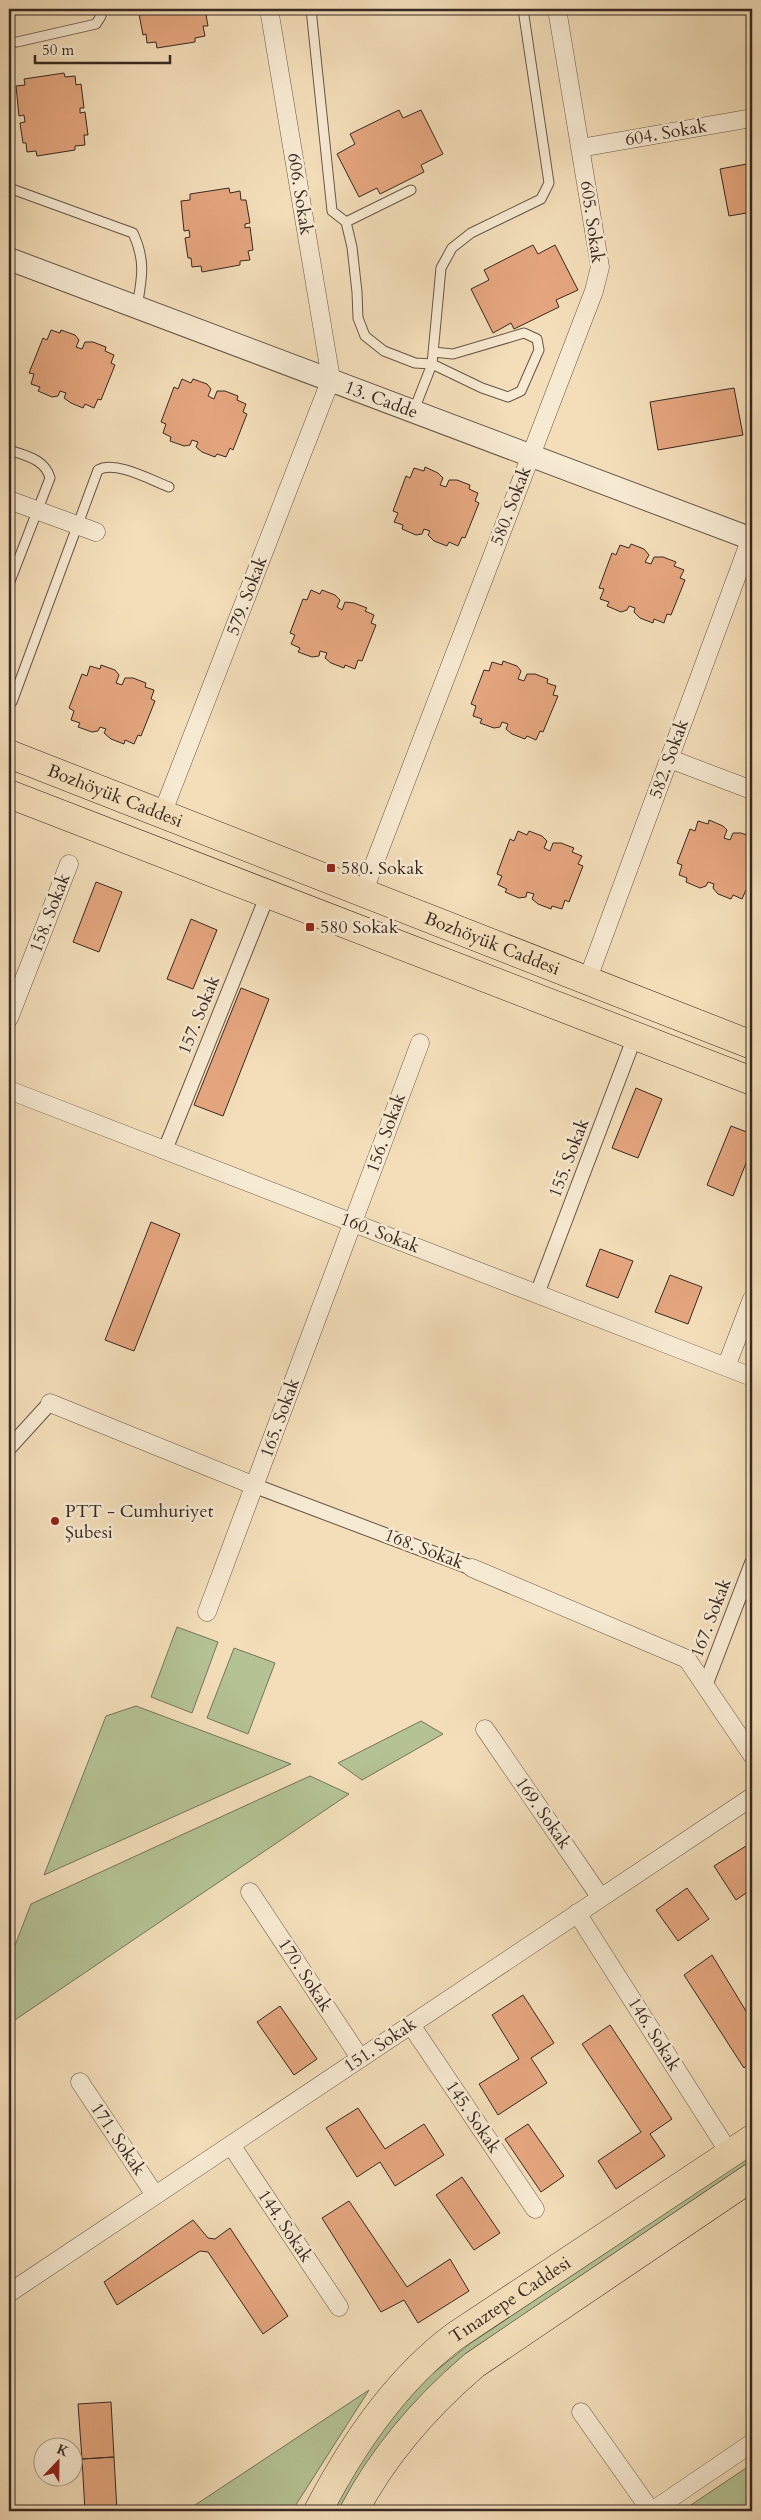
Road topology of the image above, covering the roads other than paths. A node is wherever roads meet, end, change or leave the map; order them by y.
1 (102, 9) edge
2 (269, 9) edge
3 (311, 9) edge
4 (523, 9) edge
5 (557, 9) edge
6 (16, 42) dead end
7 (752, 118) edge
8 (580, 148) junction
9 (9, 188) edge
10 (411, 190) dead end
11 (346, 222) junction
12 (9, 259) edge
13 (137, 307) junction
14 (433, 352) junction
15 (432, 364) junction
16 (331, 379) junction
17 (414, 410) junction
18 (9, 450) edge
19 (530, 455) junction
20 (169, 487) dead end
21 (9, 500) edge
22 (38, 511) junction
23 (78, 525) junction
24 (96, 532) dead end
25 (752, 537) edge
26 (9, 584) edge
27 (12, 702) dead end
28 (9, 754) edge
29 (670, 759) junction
30 (752, 790) edge
31 (9, 794) edge
32 (162, 814) junction
33 (69, 864) dead end
34 (363, 893) junction
35 (268, 894) junction
36 (588, 981) junction
37 (9, 1018) edge
38 (635, 1036) junction
39 (420, 1043) dead end
40 (752, 1045) edge
41 (752, 1081) edge
42 (9, 1090) edge
43 (165, 1150) junction
44 (353, 1223) junction
45 (537, 1294) junction
46 (752, 1299) edge
47 (726, 1367) junction
48 (752, 1377) edge
49 (50, 1403) joint
50 (9, 1448) edge
51 (255, 1486) junction
52 (752, 1564) edge
53 (472, 1568) joint
54 (207, 1612) dead end
55 (705, 1686) junction
56 (484, 1729) dead end
57 (752, 1755) edge
58 (752, 1797) edge
59 (250, 1892) dead end
60 (602, 1898) junction
61 (577, 1914) junction
62 (411, 2025) junction
63 (360, 2058) junction
64 (80, 2082) dead end
65 (752, 2139) edge
66 (231, 2145) junction
67 (730, 2154) junction
68 (752, 2177) edge
69 (155, 2195) junction
70 (535, 2209) dead end
71 (9, 2293) edge
72 (339, 2307) dead end
73 (581, 2412) dead end
74 (752, 2443) edge
75 (318, 2511) edge
76 (354, 2511) edge
77 (652, 2511) edge

1 - 6 lane
2 - 16 street, 606. Sokak
3 - 11 lane
4 - 14 lane
5 - 8 street, 605. Sokak
7 - 8 street, 604. Sokak
8 - 19 street, 605. Sokak
9 - 13 lane
10 - 11 lane
11 - 15 lane
12 - 13 street, 13. Cadde
13 - 16 street, 13. Cadde
14 - 15 lane
14 - 15 lane
15 - 17 lane
16 - 17 street, 13. Cadde
16 - 32 street, 579. Sokak
17 - 19 street, 13. Cadde
18 - 22 lane
19 - 25 street, 13. Cadde
19 - 34 street, 580. Sokak
20 - 23 lane
21 - 22 street
22 - 23 street
22 - 26 lane
23 - 24 street
23 - 27 lane
25 - 29 street, 582. Sokak
28 - 32 main road, Bozhöyük Caddesi
29 - 30 street
29 - 36 street, 582. Sokak
31 - 35 main road, Bozhöyük Caddesi
32 - 34 main road, Bozhöyük Caddesi
33 - 37 street, 158. Sokak
34 - 36 main road, Bozhöyük Caddesi
35 - 38 main road, Bozhöyük Caddesi
35 - 43 street, 157. Sokak
36 - 40 main road, Bozhöyük Caddesi
38 - 41 main road, Bozhöyük Caddesi
38 - 45 street, 155. Sokak
39 - 44 street, 156. Sokak
42 - 43 street, 160. Sokak
43 - 44 street, 160. Sokak
44 - 45 street, 160. Sokak
44 - 51 street, 165. Sokak
45 - 47 street, 160. Sokak
46 - 47 street
47 - 48 street, 160. Sokak
49 - 50 street
49 - 51 street, 168. Sokak
51 - 53 street, 168. Sokak
51 - 54 street, 165. Sokak
52 - 55 street, 167. Sokak
53 - 55 street, 168. Sokak
55 - 57 street, 168. Sokak
56 - 60 street, 169. Sokak
58 - 60 street, 151. Sokak
59 - 63 street, 170. Sokak
60 - 61 street, 151. Sokak
61 - 62 street, 151. Sokak
61 - 67 street, 146. Sokak
62 - 63 street, 151. Sokak
62 - 70 street, 145. Sokak
63 - 66 street, 151. Sokak
64 - 69 street, 171. Sokak
65 - 67 main road, Tınaztepe Caddesi
66 - 69 street, 151. Sokak
66 - 72 street, 144. Sokak
67 - 75 main road, Tınaztepe Caddesi
68 - 76 main road, Tınaztepe Caddesi
69 - 71 street, 151. Sokak
73 - 77 street
74 - 77 street

